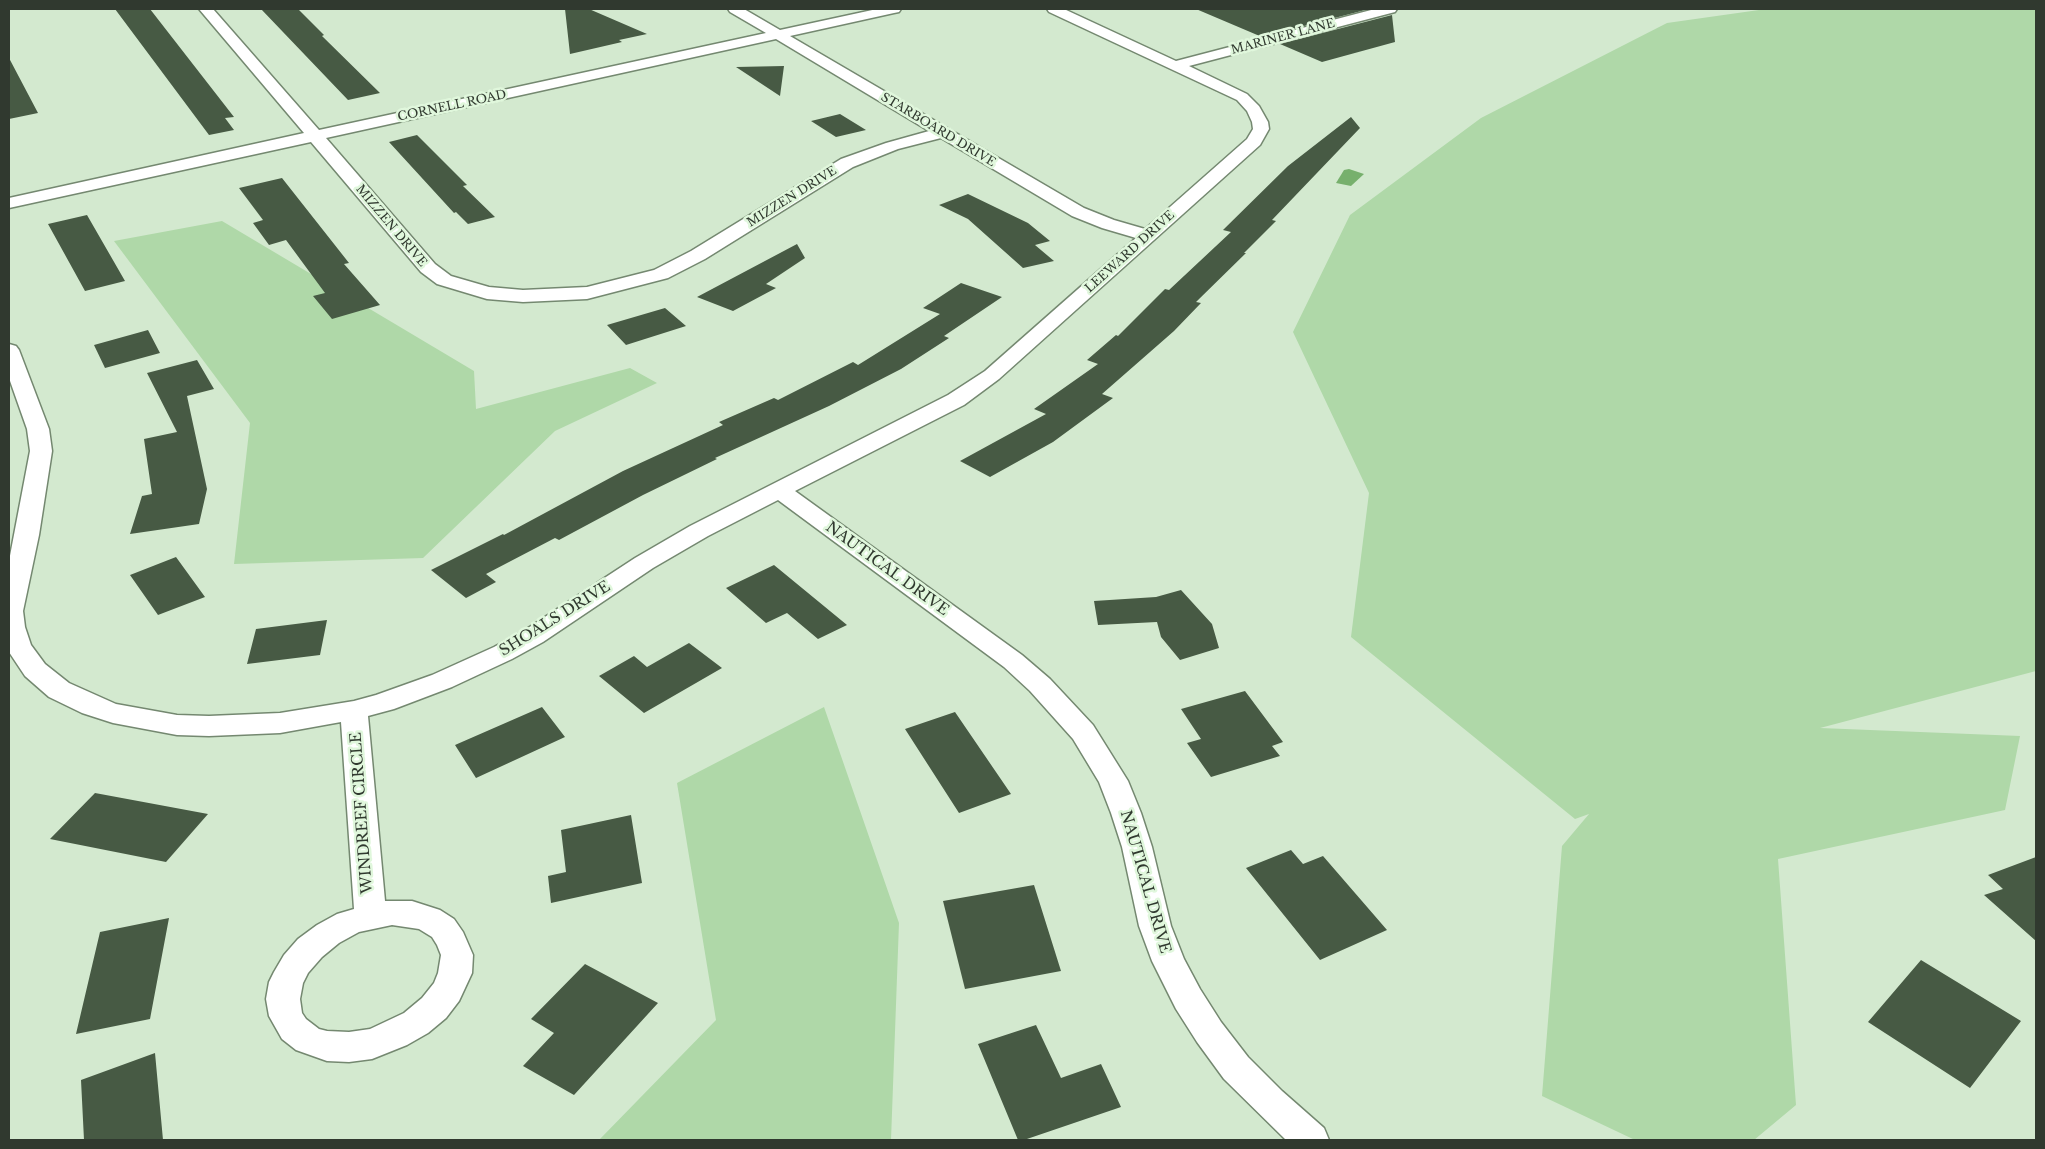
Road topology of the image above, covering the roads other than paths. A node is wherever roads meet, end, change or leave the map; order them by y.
1 (206, 9) edge
2 (735, 9) edge
3 (894, 9) edge
4 (1054, 9) edge
5 (1390, 9) edge
6 (778, 34) junction
7 (1177, 65) junction
8 (943, 132) junction
9 (315, 135) junction
10 (9, 203) edge
11 (1149, 236) junction
12 (9, 350) edge
13 (779, 490) junction
14 (354, 710) junction
15 (370, 916) junction
16 (1311, 1140) edge

1 - 9 street, MIZZEN DRIVE
2 - 6 street, STARBOARD DRIVE
3 - 6 street, CORNELL ROAD
4 - 7 street, LEEWARD DRIVE
5 - 7 street, MARINER LANE
6 - 8 street, STARBOARD DRIVE
6 - 9 street, CORNELL ROAD
7 - 11 street, LEEWARD DRIVE
8 - 9 street, MIZZEN DRIVE
8 - 11 street, STARBOARD DRIVE
9 - 10 street, CORNELL ROAD
11 - 13 street, LEEWARD DRIVE
12 - 14 street, SHOALS DRIVE
13 - 14 street, SHOALS DRIVE
13 - 16 street, NAUTICAL DRIVE
14 - 15 street, WINDREEF CIRCLE
15 - 15 street, WINDREEF CIRCLE

